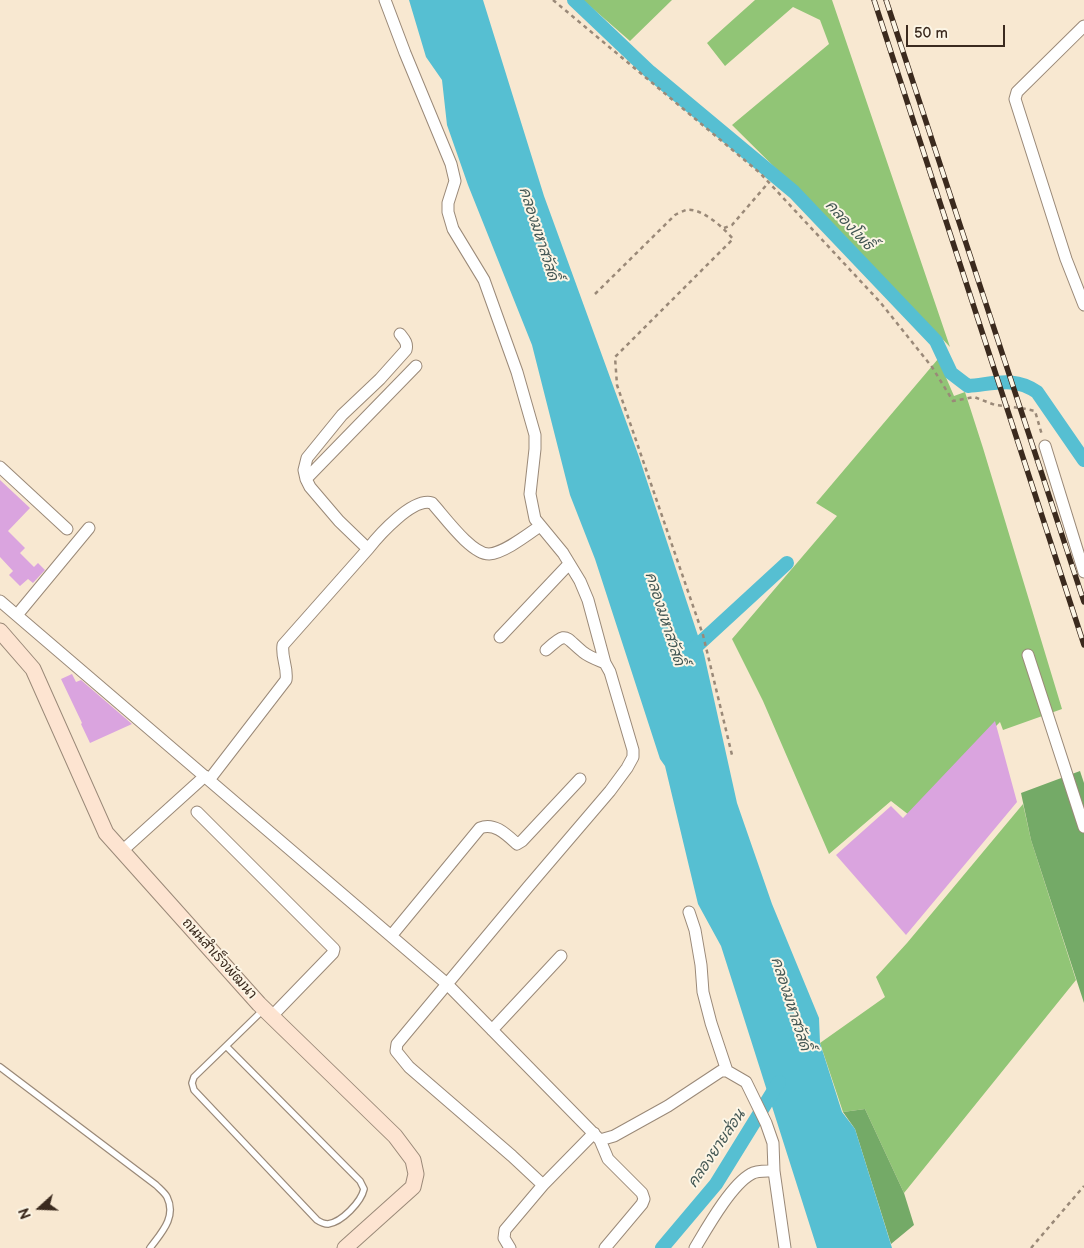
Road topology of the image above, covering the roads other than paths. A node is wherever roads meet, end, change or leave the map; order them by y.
1 (385, 0) edge
2 (1084, 26) edge
3 (1084, 305) edge
4 (400, 334) dead end
5 (416, 366) dead end
6 (1045, 446) road end
7 (0, 467) edge
8 (306, 479) junction
9 (540, 526) junction
10 (67, 528) dead end
11 (89, 528) dead end
12 (368, 549) junction
13 (569, 564) junction
14 (1084, 572) edge
15 (0, 601) edge
16 (17, 615) junction
17 (0, 631) edge
18 (500, 637) dead end
19 (546, 650) dead end
20 (1028, 654) dead end
21 (605, 663) junction
22 (207, 778) junction
23 (580, 779) dead end
24 (197, 812) dead end
25 (1084, 826) edge
26 (122, 851) junction
27 (689, 912) dead end
28 (391, 936) junction
29 (561, 956) dead end
30 (447, 984) junction
31 (268, 1013) junction
32 (492, 1030) junction
33 (226, 1046) junction
34 (0, 1067) edge
35 (727, 1071) junction
36 (597, 1136) junction
37 (774, 1166) junction
38 (543, 1185) junction
39 (150, 1248) edge
40 (344, 1248) edge
41 (510, 1248) edge
42 (605, 1248) edge
43 (695, 1248) edge
44 (786, 1248) edge

1 - 9 street
2 - 3 street
4 - 8 street
5 - 8 street
6 - 14 street
7 - 10 street
8 - 12 street
9 - 12 street
9 - 13 street
11 - 16 street
12 - 22 street
13 - 18 street
13 - 21 street
15 - 16 street
16 - 22 street
17 - 26 street, ถนนสำเร็จพัฒนา
19 - 21 street
20 - 25 street
21 - 30 street
22 - 26 street
22 - 28 street
23 - 28 street
24 - 31 street
26 - 31 street, ถนนสำเร็จพัฒนา
27 - 35 street
28 - 30 street
29 - 32 street
30 - 32 street
30 - 38 street
31 - 33 lane
31 - 40 street, ถนนสำเร็จพัฒนา
32 - 36 street
33 - 33 lane
34 - 39 lane
35 - 36 street
35 - 37 street
36 - 38 street
36 - 42 street
37 - 43 street
37 - 44 street
38 - 41 street

